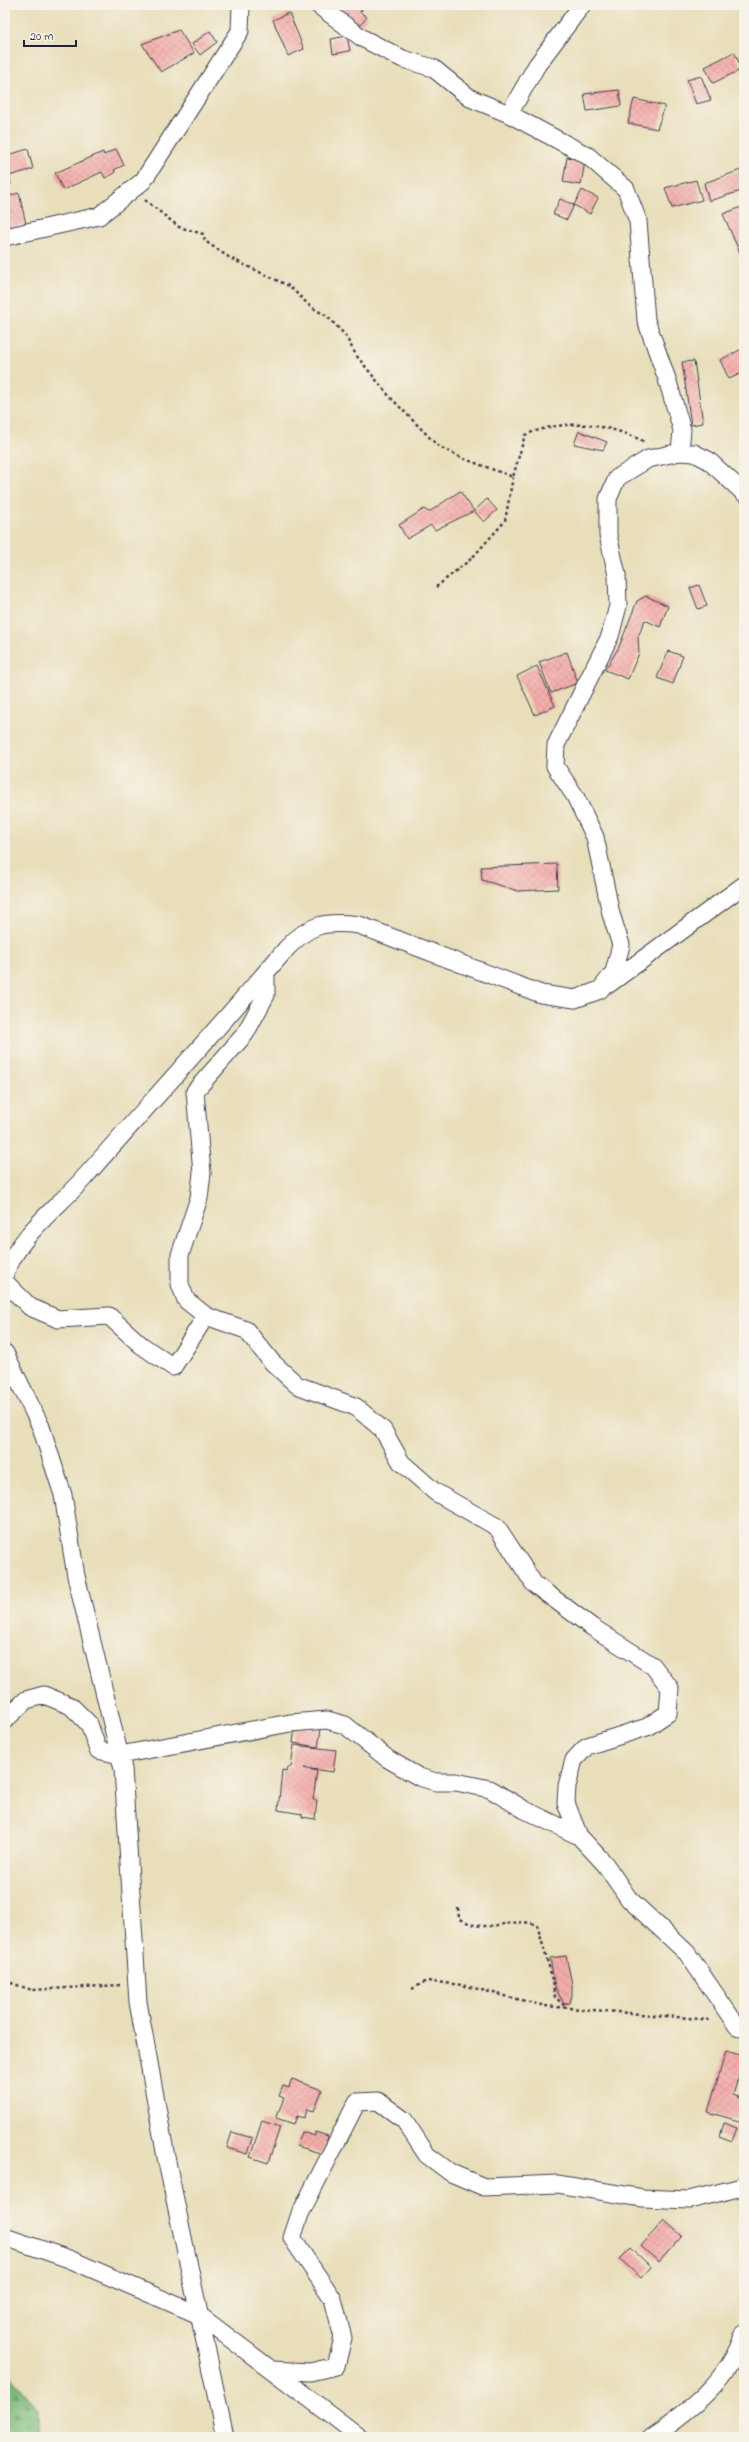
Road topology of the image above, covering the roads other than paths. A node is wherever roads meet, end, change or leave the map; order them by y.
1 (241, 5) edge
2 (318, 5) edge
3 (582, 5) edge
4 (509, 114) junction
5 (5, 237) edge
6 (674, 453) junction
7 (744, 493) edge
8 (744, 885) edge
9 (266, 972) junction
10 (600, 990) junction
11 (5, 1274) edge
12 (5, 1282) edge
13 (206, 1316) junction
14 (5, 1353) edge
15 (5, 1720) edge
16 (120, 1754) junction
17 (579, 1836) junction
18 (739, 2026) edge
19 (743, 2189) edge
20 (5, 2237) edge
21 (199, 2315) junction
22 (744, 2333) edge
23 (272, 2370) junction
24 (225, 2437) edge
25 (360, 2437) edge
26 (651, 2437) edge

1 - 5 street
2 - 4 street
3 - 4 street
4 - 6 street
6 - 7 street
6 - 10 street
8 - 10 street
9 - 10 street
9 - 11 street
9 - 13 street
12 - 13 street
13 - 17 street
14 - 16 street
15 - 16 street
16 - 17 street
16 - 21 street
17 - 18 street
19 - 23 street
20 - 21 street
21 - 23 street
21 - 24 street
22 - 26 street
23 - 25 street

